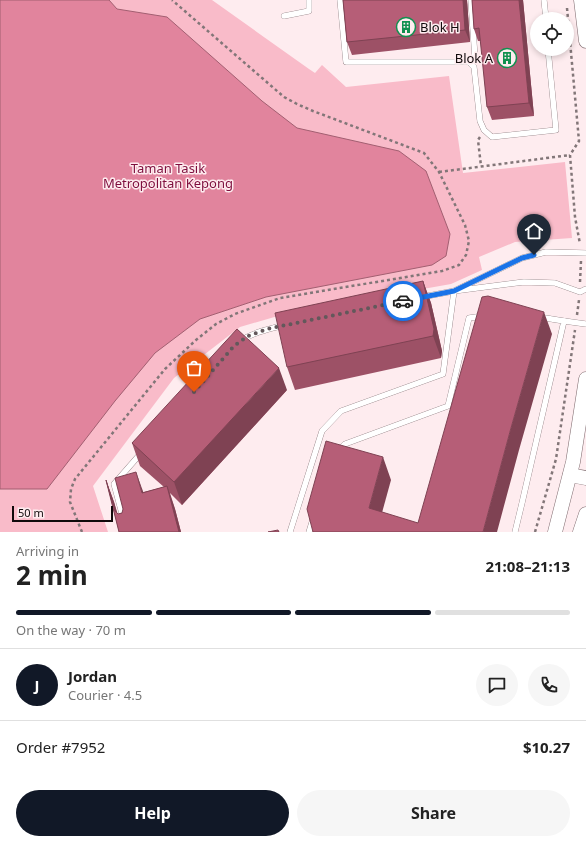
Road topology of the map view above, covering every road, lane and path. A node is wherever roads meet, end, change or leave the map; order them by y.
1 (172, 0) edge
2 (309, 0) edge
3 (340, 0) edge
4 (471, 0) edge
5 (544, 0) edge
6 (581, 0) edge
7 (567, 8) dead end
8 (545, 12) edge
9 (284, 16) dead end
10 (586, 36) edge
11 (586, 41) edge
12 (549, 56) edge
13 (469, 62) junction
14 (484, 130) junction
15 (570, 155) junction
16 (481, 166) junction
17 (439, 172) junction
18 (584, 253) edge
19 (586, 289) edge
20 (454, 291) junction
21 (580, 292) junction
22 (414, 299) edge
23 (490, 315) edge
24 (531, 316) edge
25 (564, 321) junction
26 (576, 323) junction
27 (290, 324) edge
28 (586, 324) edge
29 (234, 346) edge
30 (586, 379) edge
31 (145, 448) edge
32 (334, 455) edge
33 (570, 475) junction
34 (586, 478) edge
35 (315, 511) edge
36 (586, 514) edge
37 (82, 532) edge
38 (126, 532) edge
39 (290, 532) edge
40 (310, 532) edge
41 (514, 532) edge
42 (536, 532) edge
43 (555, 532) edge
44 (580, 532) edge

1 - 17 path
2 - 9 lane
3 - 13 lane
4 - 13 lane
5 - 8 lane
6 - 10 street
7 - 15 path
10 - 11 street
12 - 14 lane
13 - 14 lane
14 - 16 path
15 - 16 path
15 - 18 path
16 - 17 path
17 - 37 path
18 - 20 lane
18 - 21 path
19 - 21 lane
20 - 21 lane
20 - 22 lane
20 - 39 lane
21 - 26 path
23 - 32 lane
24 - 25 lane
25 - 26 lane
25 - 41 lane
26 - 28 lane
26 - 42 path
27 - 29 lane
30 - 33 street
31 - 38 lane
33 - 34 street
33 - 43 street
35 - 40 lane
36 - 44 street

